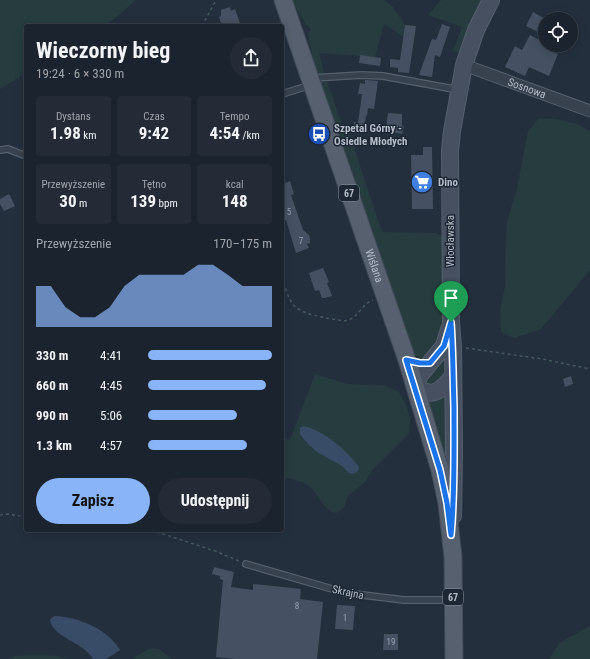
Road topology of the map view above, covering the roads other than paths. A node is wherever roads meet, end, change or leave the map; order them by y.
1 (283, 0) edge
2 (491, 0) edge
3 (464, 65) junction
4 (312, 81) junction
5 (459, 90) junction
6 (284, 93) edge
7 (590, 111) edge
8 (0, 150) edge
9 (24, 155) edge
10 (451, 322) junction
11 (406, 360) junction
12 (430, 363) junction
13 (453, 376) junction
14 (415, 386) junction
15 (451, 535) junction
16 (246, 564) road end
17 (454, 600) junction
18 (454, 659) edge

1 - 4 main road, Wiślana / 67
2 - 3 main road, Włocławska
3 - 5 main road, Włocławska
3 - 7 street, Sosnowa
4 - 5 lane
4 - 6 lane
4 - 11 main road, Wiślana / 67
5 - 10 main road, Włocławska
8 - 9 lane
10 - 12 main road
10 - 13 main road, Włocławska
11 - 12 main road
11 - 14 main road, Wiślana / 67
12 - 14 main road
13 - 14 main road
13 - 15 main road, Włocławska
14 - 15 main road, Wiślana / 67
15 - 17 main road, 67
16 - 17 lane, Skrajna
17 - 18 main road, 67

